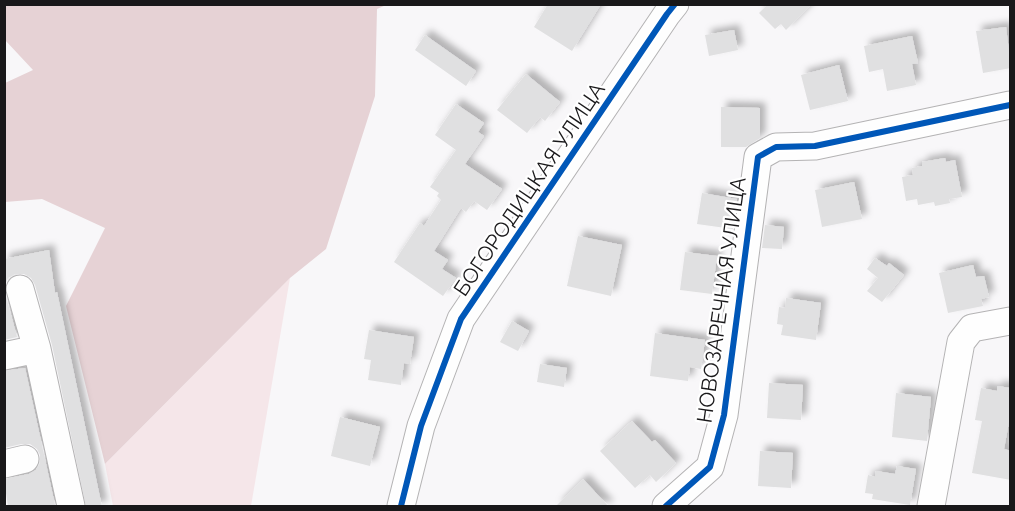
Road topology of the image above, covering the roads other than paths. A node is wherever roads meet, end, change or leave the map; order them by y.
1 (675, 4) edge
2 (1011, 105) edge
3 (20, 289) dead end
4 (1011, 321) edge
5 (37, 349) junction
6 (4, 356) edge
7 (71, 507) edge
8 (401, 507) edge
9 (666, 507) edge
10 (931, 507) edge

1 - 8 street, БОГОРОДИЦКАЯ УЛИЦА
2 - 9 street, НОВОЗАРЕЧНАЯ УЛИЦА
3 - 5 street
4 - 10 street
5 - 6 street
5 - 7 street

